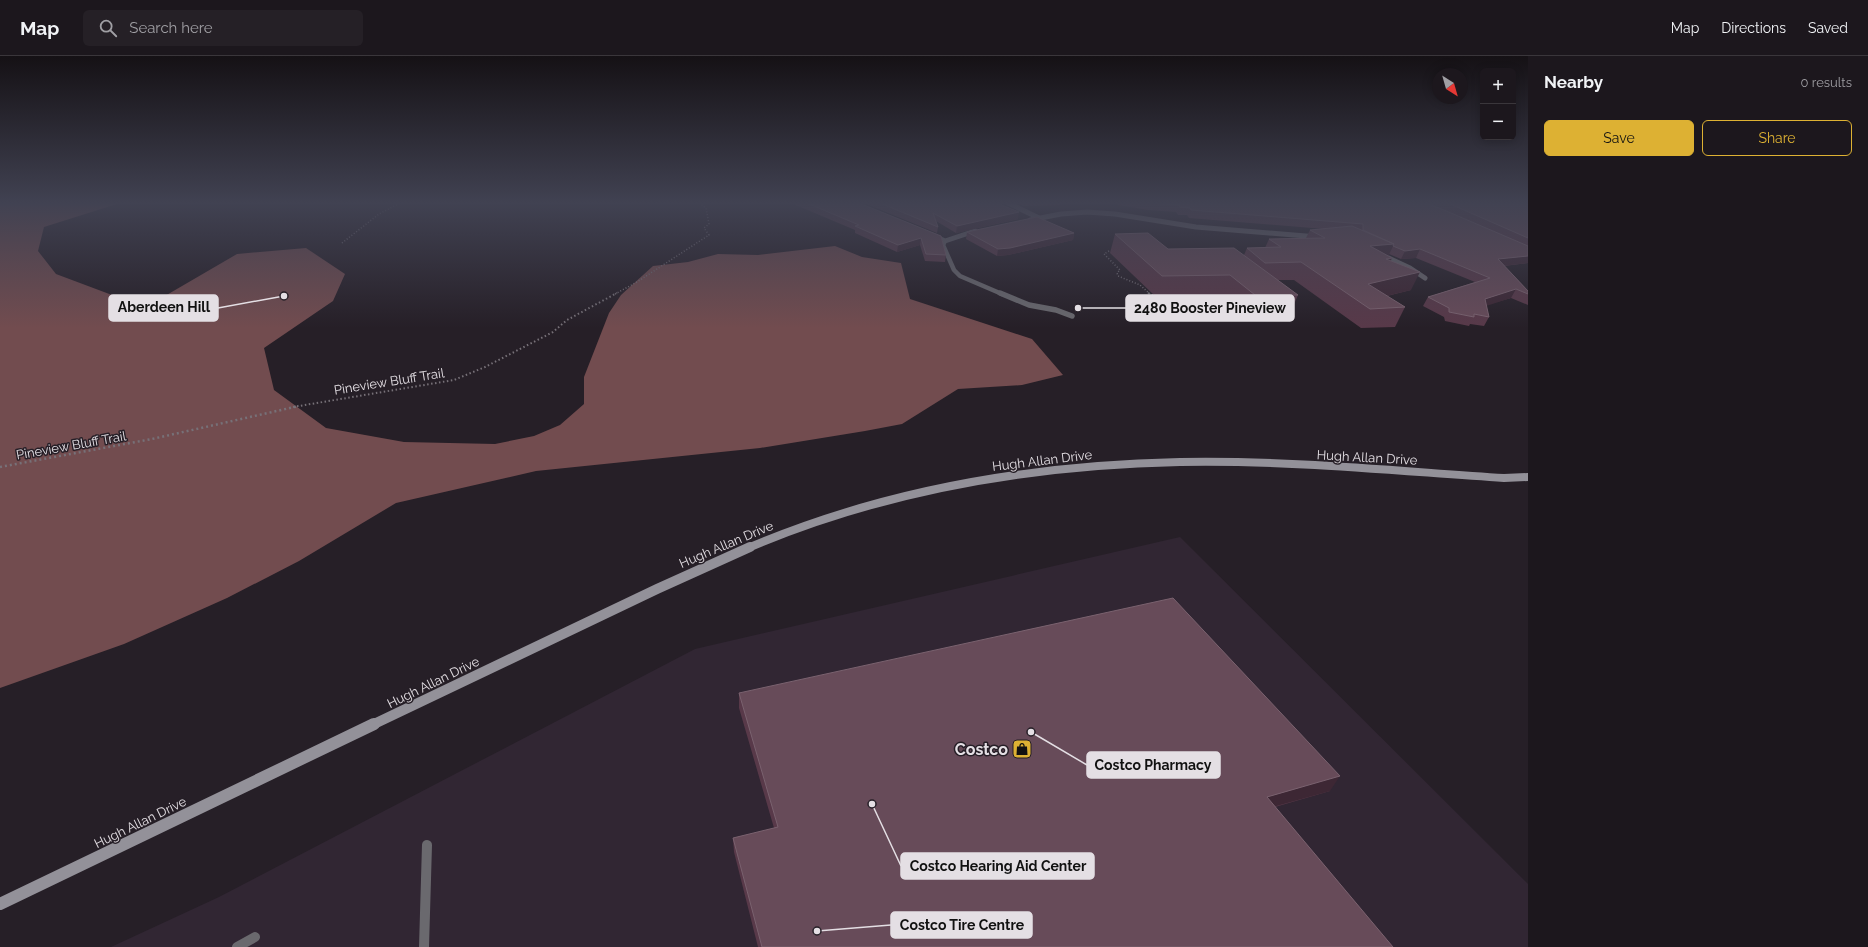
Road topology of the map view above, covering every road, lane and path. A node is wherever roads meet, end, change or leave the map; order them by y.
1 (694, 245) edge
2 (943, 245) edge
3 (1109, 251) dead end
4 (1374, 252) edge
5 (1425, 278) dead end
6 (1183, 304) dead end
7 (1072, 316) dead end
8 (0, 467) edge
9 (1528, 477) edge
10 (427, 844) dead end
11 (0, 904) edge
12 (255, 937) dead end
13 (237, 947) edge
14 (424, 947) edge

1 - 8 path, Pineview Bluff Trail
2 - 7 lane
3 - 6 path
4 - 5 street
9 - 11 main road, Hugh Allan Drive
10 - 14 lane
12 - 13 lane

